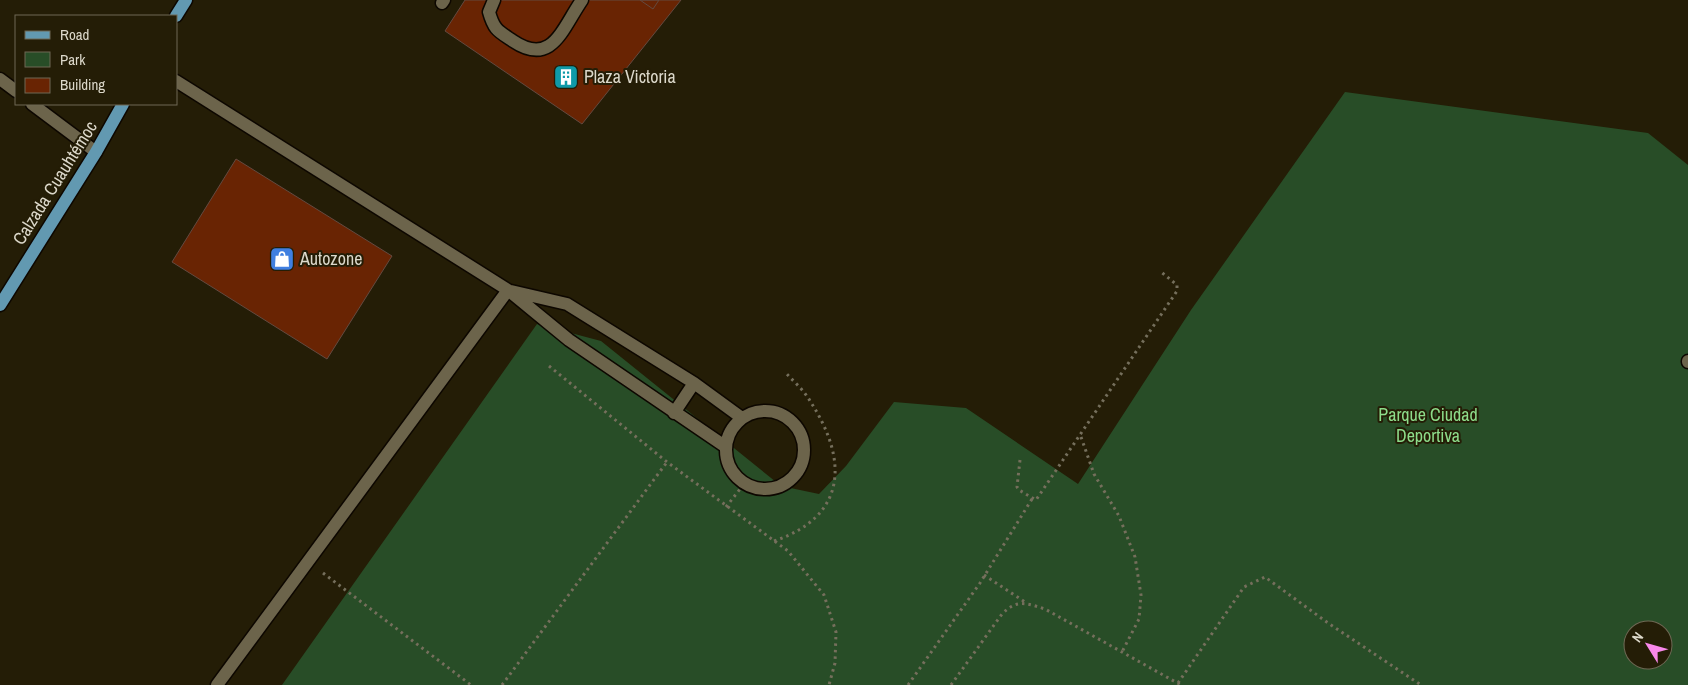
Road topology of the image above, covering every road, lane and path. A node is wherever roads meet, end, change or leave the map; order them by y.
1 (186, 0) edge
2 (494, 0) edge
3 (582, 0) edge
4 (177, 15) edge
5 (0, 79) edge
6 (178, 82) edge
7 (15, 90) edge
8 (33, 105) edge
9 (122, 105) edge
10 (96, 152) junction
11 (1160, 271) dead end
12 (508, 290) junction
13 (0, 305) edge
14 (549, 366) dead end
15 (785, 372) dead end
16 (694, 383) junction
17 (674, 413) junction
18 (742, 418) junction
19 (1081, 436) junction
20 (726, 447) junction
21 (1020, 460) dead end
22 (668, 462) junction
23 (744, 484) junction
24 (1032, 499) junction
25 (726, 507) junction
26 (774, 541) junction
27 (308, 562) junction
28 (984, 575) junction
29 (1026, 603) junction
30 (1122, 652) junction
31 (1180, 684) edge
32 (217, 685) edge
33 (471, 685) edge
34 (502, 685) edge
35 (829, 685) edge
36 (908, 685) edge
37 (951, 685) edge
38 (1421, 685) edge

1 - 4 main road
2 - 3 street
5 - 7 street
6 - 12 street
8 - 10 street
9 - 10 main road, Calzada Cuauhtémoc
10 - 13 main road, Calzada Cuauhtémoc
11 - 19 path
12 - 16 street
12 - 17 street
12 - 27 street
14 - 22 path
15 - 26 path
16 - 17 street
16 - 18 street
17 - 20 street
18 - 20 street
18 - 23 street
19 - 24 path
19 - 30 path
20 - 23 street
21 - 24 path
22 - 25 path
22 - 34 path
23 - 25 path
24 - 28 path
25 - 26 path
26 - 35 path
27 - 32 street
27 - 33 path
28 - 29 path
28 - 36 path
29 - 30 path
29 - 37 path
30 - 31 path
31 - 38 path

